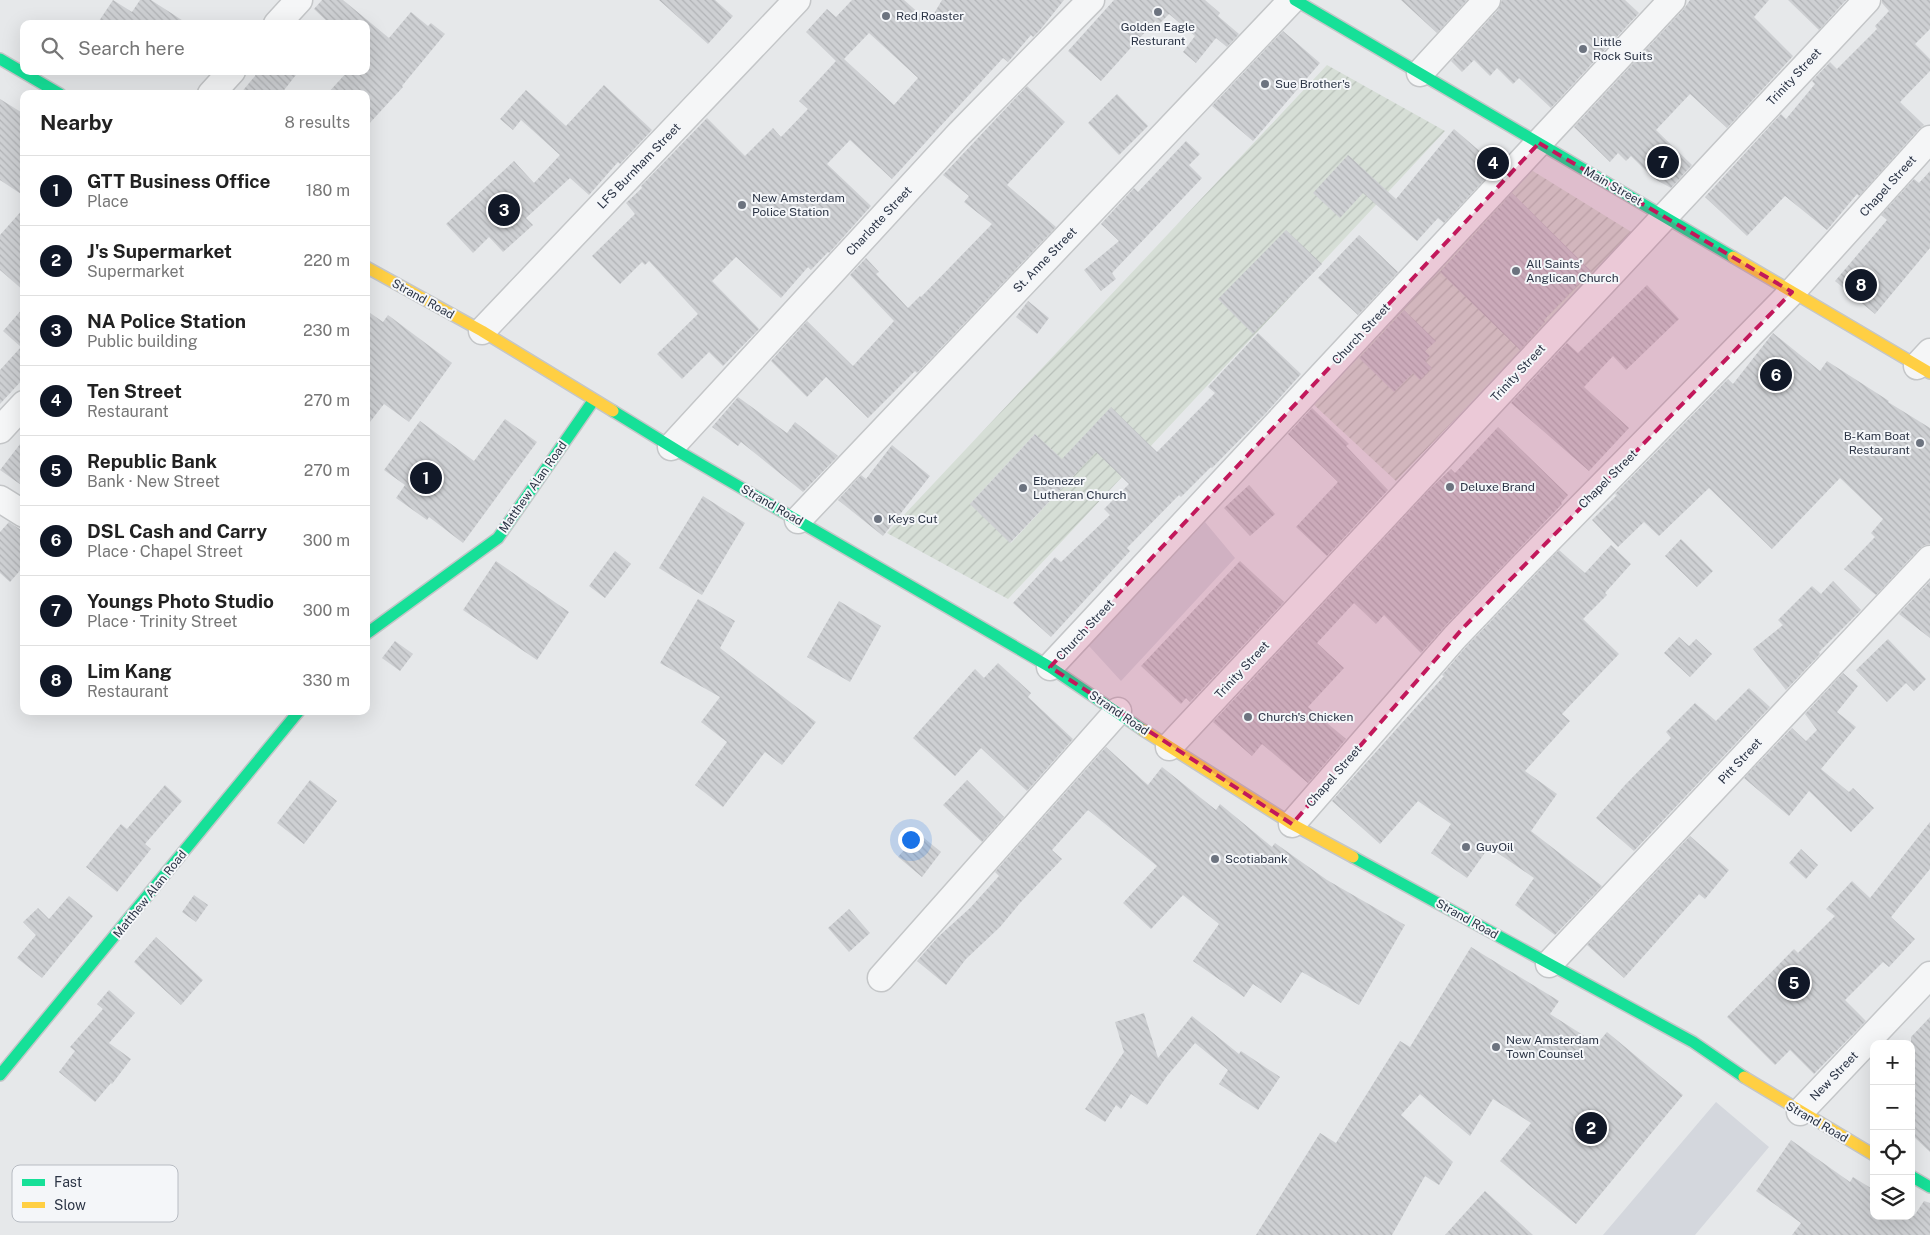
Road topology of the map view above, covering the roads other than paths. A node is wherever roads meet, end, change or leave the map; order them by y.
1 (299, 0) edge
2 (797, 0) edge
3 (1091, 0) edge
4 (1294, 0) edge
5 (1487, 0) edge
6 (1672, 0) edge
7 (1867, 0) edge
8 (281, 20) edge
9 (0, 59) edge
10 (20, 71) edge
11 (1420, 73) junction
12 (27, 75) edge
13 (228, 75) edge
14 (53, 90) edge
15 (215, 90) edge
16 (1930, 139) edge
17 (1538, 143) junction
18 (1664, 216) junction
19 (370, 269) edge
20 (1792, 292) junction
21 (482, 331) junction
22 (1926, 364) edge
23 (593, 401) junction
24 (20, 408) edge
25 (0, 430) edge
26 (671, 447) junction
27 (0, 500) edge
28 (20, 512) edge
29 (798, 520) junction
30 (1930, 559) edge
31 (370, 631) edge
32 (1050, 667) junction
33 (1118, 712) junction
34 (296, 715) edge
35 (1169, 747) junction
36 (1292, 824) junction
37 (1549, 964) junction
38 (1930, 975) edge
39 (881, 978) dead end
40 (0, 1075) edge
41 (1800, 1112) junction
42 (1870, 1153) edge

1 - 8 street
2 - 21 street, LFS Burnham Street
3 - 26 street, Charlotte Street
4 - 11 street, Main Street
4 - 29 street, St. Anne Street
5 - 11 street
6 - 17 street, Church Street
7 - 18 street, Trinity Street
9 - 10 street
11 - 17 street, Main Street
12 - 14 street
13 - 15 street
16 - 20 street, Chapel Street
17 - 18 street, Main Street
17 - 32 street, Church Street
18 - 20 street, Main Street
18 - 35 street, Trinity Street
19 - 21 street, Strand Road
20 - 22 street, Main Street
20 - 36 street, Chapel Street
21 - 23 street, Strand Road
23 - 26 street, Strand Road
23 - 31 street, Matthew Alan Road
24 - 25 street
26 - 29 street, Strand Road
27 - 28 street
29 - 32 street, Strand Road
30 - 37 street, Pitt Street
32 - 33 street, Strand Road
33 - 35 street, Strand Road
33 - 39 street
34 - 40 street, Matthew Alan Road
35 - 36 street, Strand Road
36 - 37 street, Strand Road
37 - 41 street, Strand Road
38 - 41 street, New Street
41 - 42 street, Strand Road

